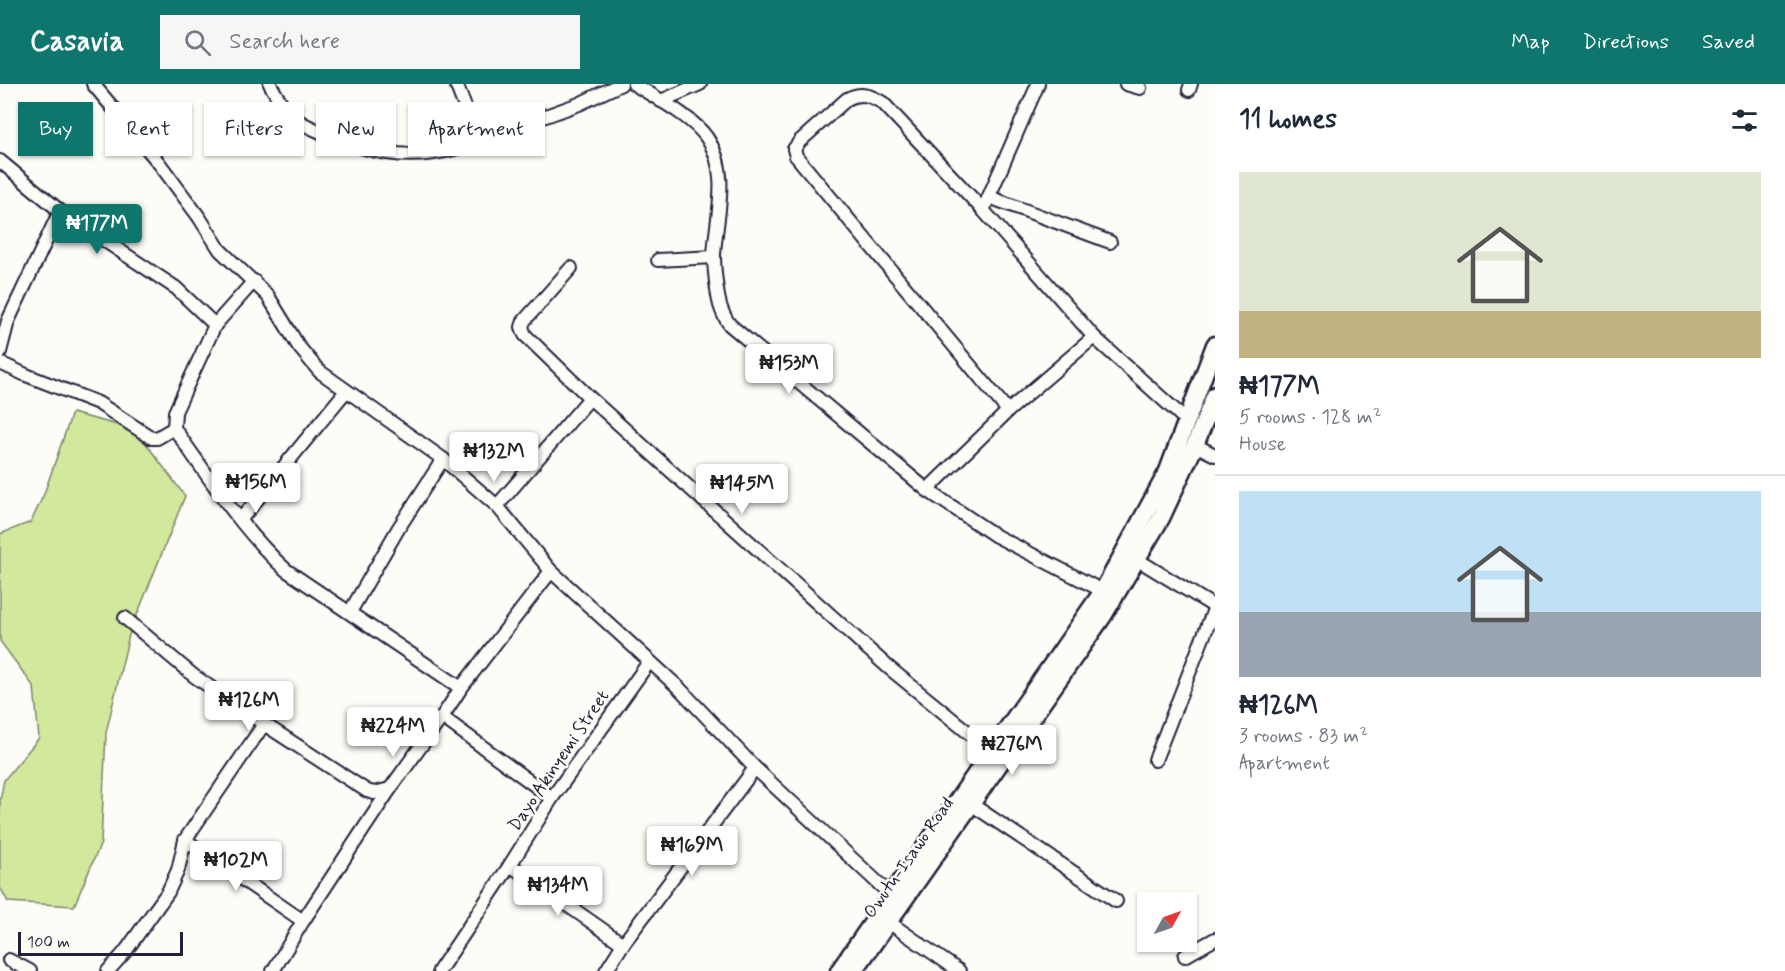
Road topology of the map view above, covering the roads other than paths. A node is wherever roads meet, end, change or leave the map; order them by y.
1 (93, 84) edge
2 (270, 84) edge
3 (456, 84) edge
4 (621, 84) edge
5 (634, 84) edge
6 (700, 84) edge
7 (1038, 84) edge
8 (1126, 84) edge
9 (1140, 88) dead end
10 (661, 101) junction
11 (463, 102) edge
12 (545, 116) edge
13 (408, 154) edge
14 (0, 161) edge
15 (989, 198) junction
16 (983, 210) junction
17 (60, 211) junction
18 (1110, 242) dead end
19 (714, 257) junction
20 (658, 260) dead end
21 (571, 268) dead end
22 (255, 281) junction
23 (4, 320) edge
24 (215, 325) junction
25 (1094, 337) junction
26 (1215, 345) edge
27 (0, 352) edge
28 (0, 363) edge
29 (346, 391) junction
30 (1215, 395) edge
31 (590, 398) junction
32 (1008, 411) junction
33 (1187, 421) junction
34 (174, 428) junction
35 (1195, 445) junction
36 (1215, 454) edge
37 (443, 459) junction
38 (927, 490) junction
39 (497, 506) junction
40 (241, 519) junction
41 (1138, 560) junction
42 (551, 572) junction
43 (1102, 591) junction
44 (1215, 607) edge
45 (350, 612) junction
46 (126, 618) dead end
47 (650, 662) junction
48 (461, 688) junction
49 (442, 717) junction
50 (264, 724) junction
51 (991, 751) junction
52 (1155, 760) dead end
53 (755, 768) junction
54 (390, 789) junction
55 (552, 798) junction
56 (971, 804) junction
57 (185, 840) junction
58 (510, 865) junction
59 (891, 895) junction
60 (1116, 901) dead end
61 (303, 921) junction
62 (888, 921) junction
63 (1215, 939) edge
64 (624, 944) junction
65 (1185, 956) dead end
66 (9, 960) dead end
67 (30, 971) edge
68 (108, 971) edge
69 (273, 971) edge
70 (439, 971) edge
71 (606, 971) edge
72 (839, 971) edge
73 (854, 971) edge
74 (959, 971) edge

1 - 22 street
2 - 13 street
3 - 11 street
4 - 12 street
5 - 10 street
6 - 10 street
7 - 15 street
8 - 9 street
10 - 19 street
14 - 17 street
15 - 16 street
15 - 18 street
16 - 25 street
16 - 32 street
17 - 23 street
17 - 24 street
19 - 20 street
19 - 38 street
21 - 31 street
22 - 24 street
22 - 29 street
23 - 27 street
24 - 34 street
25 - 32 street
25 - 33 street
26 - 33 street, Owutu-Isawo Road
28 - 34 street
29 - 37 street
29 - 40 street
30 - 35 street, Owutu-Isawo Road
31 - 39 street
31 - 51 street
32 - 38 street
33 - 43 street, Owutu-Isawo Road
34 - 40 street
35 - 36 street
35 - 41 street, Owutu-Isawo Road
37 - 39 street
37 - 45 street
38 - 43 street
39 - 42 street
40 - 45 street
41 - 44 street
41 - 56 street, Owutu-Isawo Road
42 - 47 street
42 - 48 street
43 - 51 street, Owutu-Isawo Road
44 - 52 street
45 - 48 street
46 - 50 street
47 - 53 street
47 - 55 street, Dayo Akinyemi Street
48 - 49 street
49 - 54 street
49 - 55 street
50 - 54 street
50 - 57 street
51 - 59 street, Owutu-Isawo Road
53 - 59 street
53 - 64 street
54 - 61 street
55 - 58 street, Dayo Akinyemi Street
56 - 60 street
56 - 62 street, Owutu-Isawo Road
57 - 61 street
57 - 68 street
58 - 64 street
58 - 70 street, Dayo Akinyemi Street
59 - 72 street, Owutu-Isawo Road
61 - 69 street
62 - 73 street, Owutu-Isawo Road
62 - 74 street
63 - 65 street
64 - 71 street
66 - 67 street

